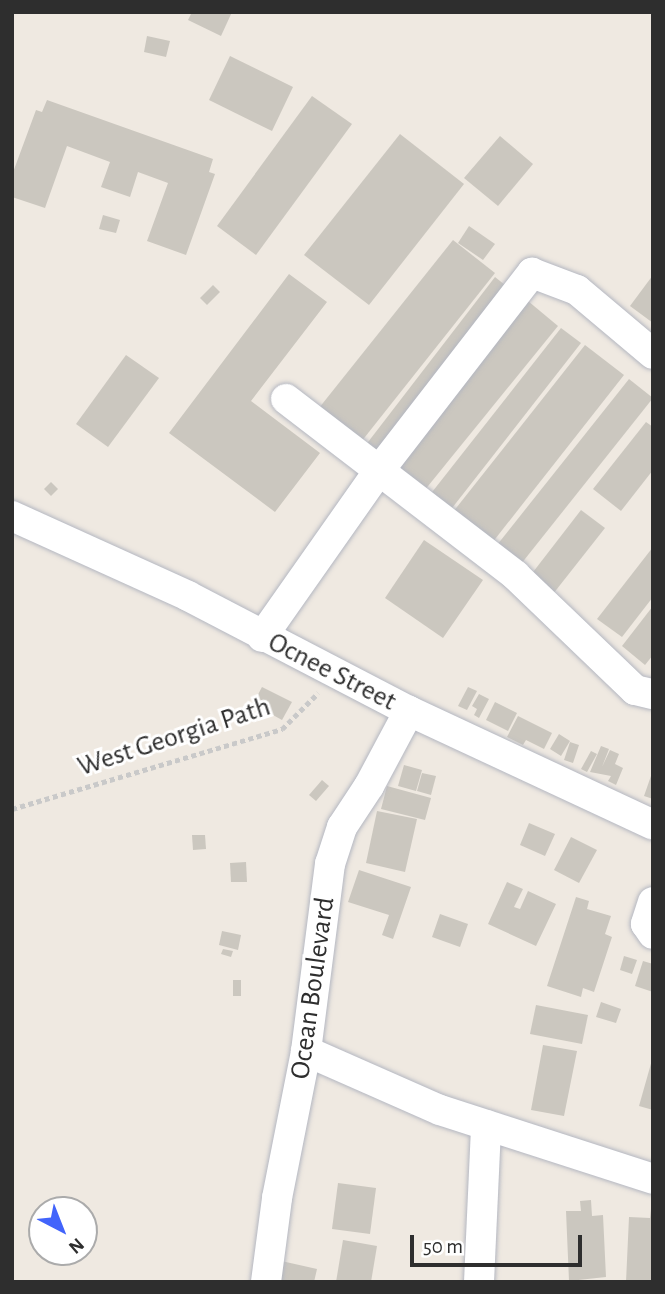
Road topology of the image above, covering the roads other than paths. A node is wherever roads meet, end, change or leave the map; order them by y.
1 (653, 354) edge
2 (286, 399) dead end
3 (378, 472) junction
4 (12, 516) edge
5 (262, 637) junction
6 (653, 694) edge
7 (409, 711) junction
8 (653, 825) edge
9 (653, 902) edge
10 (653, 934) edge
11 (306, 1051) junction
12 (486, 1125) junction
13 (653, 1179) edge
14 (266, 1282) edge
15 (479, 1282) edge

1 - 3 street
2 - 3 street
3 - 5 street
3 - 6 street
4 - 5 street, Ocnee Street
5 - 7 street, Ocnee Street
7 - 8 street, Ocnee Street
7 - 11 street, Ocean Boulevard
9 - 10 street
11 - 12 street
11 - 14 street, Ocean Boulevard
12 - 13 street
12 - 15 street

